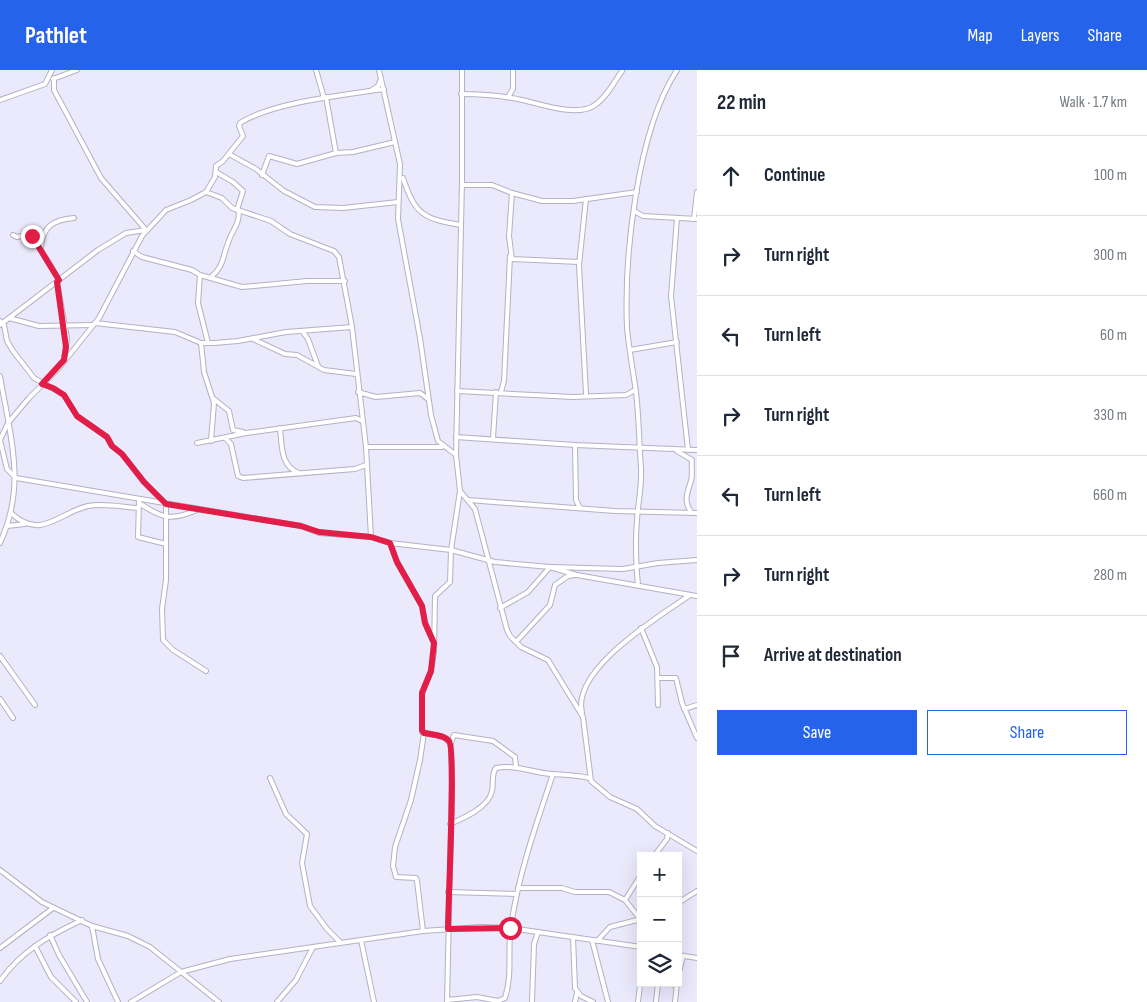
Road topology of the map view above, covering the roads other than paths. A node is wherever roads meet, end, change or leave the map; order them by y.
1 (52, 70) edge
2 (77, 70) edge
3 (316, 70) edge
4 (379, 70) edge
5 (462, 70) edge
6 (513, 70) edge
7 (621, 70) edge
8 (677, 70) edge
9 (54, 78) junction
10 (381, 79) junction
11 (48, 80) junction
12 (384, 89) junction
13 (513, 89) junction
14 (372, 91) junction
15 (461, 94) junction
16 (325, 97) junction
17 (508, 98) junction
18 (0, 100) edge
19 (519, 100) junction
20 (395, 142) junction
21 (336, 153) junction
22 (229, 154) junction
23 (216, 172) junction
24 (262, 175) junction
25 (402, 175) junction
26 (212, 183) junction
27 (462, 184) junction
28 (206, 192) junction
29 (636, 192) junction
30 (697, 192) edge
31 (512, 193) junction
32 (216, 194) junction
33 (586, 199) junction
34 (398, 202) junction
35 (238, 210) junction
36 (634, 211) junction
37 (74, 218) dead end
38 (677, 218) junction
39 (695, 219) edge
40 (461, 225) junction
41 (147, 230) junction
42 (13, 235) dead end
43 (41, 248) junction
44 (133, 251) junction
45 (130, 256) junction
46 (139, 256) junction
47 (510, 256) junction
48 (579, 262) junction
49 (200, 275) junction
50 (210, 277) junction
51 (58, 281) junction
52 (345, 281) junction
53 (9, 318) junction
54 (1, 323) edge
55 (95, 324) junction
56 (64, 326) junction
57 (352, 327) junction
58 (301, 331) junction
59 (251, 339) junction
60 (677, 342) junction
61 (201, 343) junction
62 (208, 343) junction
63 (630, 350) junction
64 (64, 360) junction
65 (319, 367) junction
66 (356, 374) junction
67 (0, 376) edge
68 (42, 384) junction
69 (636, 390) junction
70 (457, 391) junction
71 (358, 392) junction
72 (498, 392) junction
73 (586, 394) junction
74 (366, 395) junction
75 (214, 399) junction
76 (428, 399) junction
77 (360, 404) junction
78 (361, 414) junction
79 (356, 418) junction
80 (362, 421) junction
81 (8, 423) junction
82 (280, 428) junction
83 (246, 433) junction
84 (456, 436) junction
85 (225, 438) junction
86 (493, 438) junction
87 (211, 441) junction
88 (197, 443) dead end
89 (575, 445) junction
90 (366, 447) junction
91 (442, 447) junction
92 (639, 448) junction
93 (674, 450) junction
94 (688, 450) junction
95 (697, 450) edge
96 (456, 455) junction
97 (366, 465) junction
98 (301, 474) junction
99 (16, 478) junction
100 (460, 490) junction
101 (468, 500) junction
102 (138, 504) junction
103 (166, 504) junction
104 (580, 508) junction
105 (200, 509) junction
106 (638, 512) junction
107 (11, 513) junction
108 (694, 513) edge
109 (168, 517) junction
110 (27, 524) junction
111 (7, 526) junction
112 (371, 537) junction
113 (0, 543) edge
114 (390, 543) junction
115 (166, 544) junction
116 (450, 550) junction
117 (490, 560) junction
118 (697, 560) edge
119 (550, 567) junction
120 (636, 567) junction
121 (577, 575) junction
122 (638, 585) junction
123 (690, 595) junction
124 (697, 596) edge
125 (500, 608) junction
126 (641, 628) junction
127 (516, 642) junction
128 (434, 643) junction
129 (0, 656) edge
130 (206, 671) dead end
131 (658, 678) junction
132 (0, 699) edge
133 (658, 704) dead end
134 (35, 705) dead end
135 (697, 705) edge
136 (684, 708) junction
137 (583, 717) junction
138 (13, 718) dead end
139 (424, 733) junction
140 (697, 738) edge
141 (450, 744) junction
142 (516, 767) junction
143 (553, 774) junction
144 (270, 778) dead end
145 (588, 778) junction
146 (450, 824) junction
147 (668, 833) junction
148 (697, 851) edge
149 (657, 852) edge
150 (0, 870) edge
151 (637, 882) edge
152 (518, 888) junction
153 (697, 891) edge
154 (448, 892) junction
155 (516, 894) junction
156 (625, 900) junction
157 (682, 901) edge
158 (53, 908) junction
159 (637, 915) edge
160 (82, 920) junction
161 (637, 921) edge
162 (92, 926) junction
163 (510, 928) junction
164 (448, 929) junction
165 (423, 931) junction
166 (538, 932) junction
167 (50, 935) junction
168 (573, 937) junction
169 (360, 940) junction
170 (594, 940) junction
171 (341, 943) junction
172 (35, 946) junction
173 (637, 946) edge
174 (313, 947) junction
175 (0, 948) edge
176 (682, 955) edge
177 (697, 958) edge
178 (181, 972) junction
179 (0, 980) edge
180 (640, 987) edge
181 (658, 987) edge
182 (677, 987) edge
183 (577, 993) junction
184 (84, 997) junction
185 (447, 1001) edge
186 (77, 1002) edge
187 (87, 1002) edge
188 (118, 1002) edge
189 (131, 1002) edge
190 (219, 1002) edge
191 (276, 1002) edge
192 (369, 1002) edge
193 (374, 1002) edge
194 (532, 1002) edge
195 (576, 1002) edge
196 (594, 1002) edge
197 (608, 1002) edge
198 (638, 1002) edge
199 (656, 1002) edge
200 (675, 1002) edge

1 - 11 street
2 - 9 street
3 - 16 street
4 - 10 street
5 - 15 street
6 - 13 street
7 - 19 street
8 - 29 street
9 - 11 street
9 - 41 street
10 - 12 street
10 - 14 street
11 - 18 street
12 - 14 street
12 - 20 street
13 - 17 street
13 - 19 street
14 - 16 street
15 - 17 street
15 - 27 street
16 - 21 street
16 - 22 street
17 - 19 street
20 - 21 street
20 - 25 street
21 - 24 street
22 - 23 street
22 - 24 street
23 - 26 street
23 - 35 street
24 - 34 street
25 - 34 street
25 - 40 street
26 - 28 street
26 - 32 street
27 - 31 street
27 - 40 street
28 - 32 street
28 - 41 street
29 - 33 street
29 - 36 street
30 - 39 street
31 - 33 street
31 - 47 street
32 - 35 street
33 - 48 street
34 - 76 street
35 - 50 street
35 - 52 street
36 - 38 street
36 - 63 street
37 - 43 street
38 - 39 street
38 - 60 street
40 - 70 street
41 - 44 street
41 - 51 street
42 - 43 street
43 - 51 street
44 - 45 street
44 - 46 street
45 - 46 street
45 - 55 street
46 - 49 street
47 - 48 street
47 - 72 street
48 - 73 street
49 - 50 street
49 - 62 street
50 - 52 street
51 - 53 street
51 - 56 street
52 - 57 street
53 - 54 street
53 - 56 street
54 - 68 street
55 - 56 street
55 - 61 street
55 - 64 street
56 - 64 street
57 - 58 street
57 - 66 street
58 - 59 street
58 - 65 street
59 - 62 street
59 - 65 street
60 - 63 street
60 - 94 street
61 - 62 street
61 - 75 street
63 - 69 street
64 - 68 street
65 - 66 street
66 - 71 street
67 - 81 street
68 - 81 street
68 - 103 street
69 - 73 street
69 - 92 street
70 - 72 street
70 - 84 street
71 - 74 street
71 - 77 street
72 - 73 street
72 - 86 street
74 - 76 street
74 - 77 street
75 - 83 street
75 - 87 street
76 - 91 street
77 - 78 street
78 - 79 street
78 - 80 street
79 - 80 street
79 - 82 street
80 - 90 street
81 - 99 street
81 - 99 street
82 - 83 street
82 - 98 street
83 - 85 street
84 - 86 street
84 - 96 street
85 - 87 street
85 - 98 street
86 - 89 street
87 - 88 street
89 - 92 street
89 - 104 street
90 - 91 street
90 - 97 street
91 - 96 street
92 - 93 street
92 - 106 street
93 - 94 street
93 - 108 street
94 - 95 street
96 - 100 street
97 - 98 street
97 - 112 street
99 - 102 street
99 - 107 street
100 - 101 street
100 - 116 street
101 - 104 street
101 - 117 street
102 - 103 street
102 - 109 street
102 - 110 street
102 - 115 street
103 - 105 street
103 - 109 street
104 - 106 street
105 - 109 street
105 - 112 street
106 - 108 street
106 - 120 street
107 - 110 street
107 - 111 street
109 - 115 street
110 - 111 street
111 - 113 street
112 - 114 street
114 - 116 street
114 - 128 street
115 - 130 street
116 - 117 street
116 - 128 street
117 - 119 street
117 - 125 street
118 - 120 street
119 - 120 street
119 - 121 street
119 - 125 street
120 - 122 street
121 - 122 street
121 - 127 street
122 - 123 street
123 - 124 street
123 - 126 street
125 - 127 street
126 - 131 street
126 - 137 street
127 - 137 street
128 - 139 street
129 - 134 street
131 - 133 street
131 - 136 street
132 - 138 street
135 - 136 street
136 - 140 street
137 - 145 street
139 - 141 street
139 - 165 street
141 - 142 street
141 - 146 street
142 - 143 street
142 - 146 street
143 - 145 street
143 - 152 street
144 - 171 street
145 - 147 street
146 - 154 street
147 - 148 street
147 - 149 street
150 - 158 street
151 - 156 street
152 - 155 street
152 - 156 street
153 - 157 street
154 - 155 street
154 - 164 street
155 - 163 street
156 - 159 street
158 - 160 street
158 - 175 street
160 - 162 street
160 - 167 street
161 - 170 street
162 - 178 street
162 - 188 street
163 - 164 street
163 - 166 street
163 - 185 street
164 - 165 street
164 - 185 street
165 - 169 street
166 - 168 street
166 - 194 street
167 - 172 street
167 - 184 street
168 - 170 street
168 - 183 street
169 - 171 street
169 - 193 street
170 - 173 street
170 - 197 street
171 - 174 street
172 - 179 street
172 - 186 street
174 - 178 street
174 - 191 street
176 - 177 street
178 - 189 street
178 - 190 street
180 - 198 street
181 - 199 street
182 - 200 street
183 - 195 street
183 - 196 street
184 - 186 street
184 - 187 street
192 - 193 street

